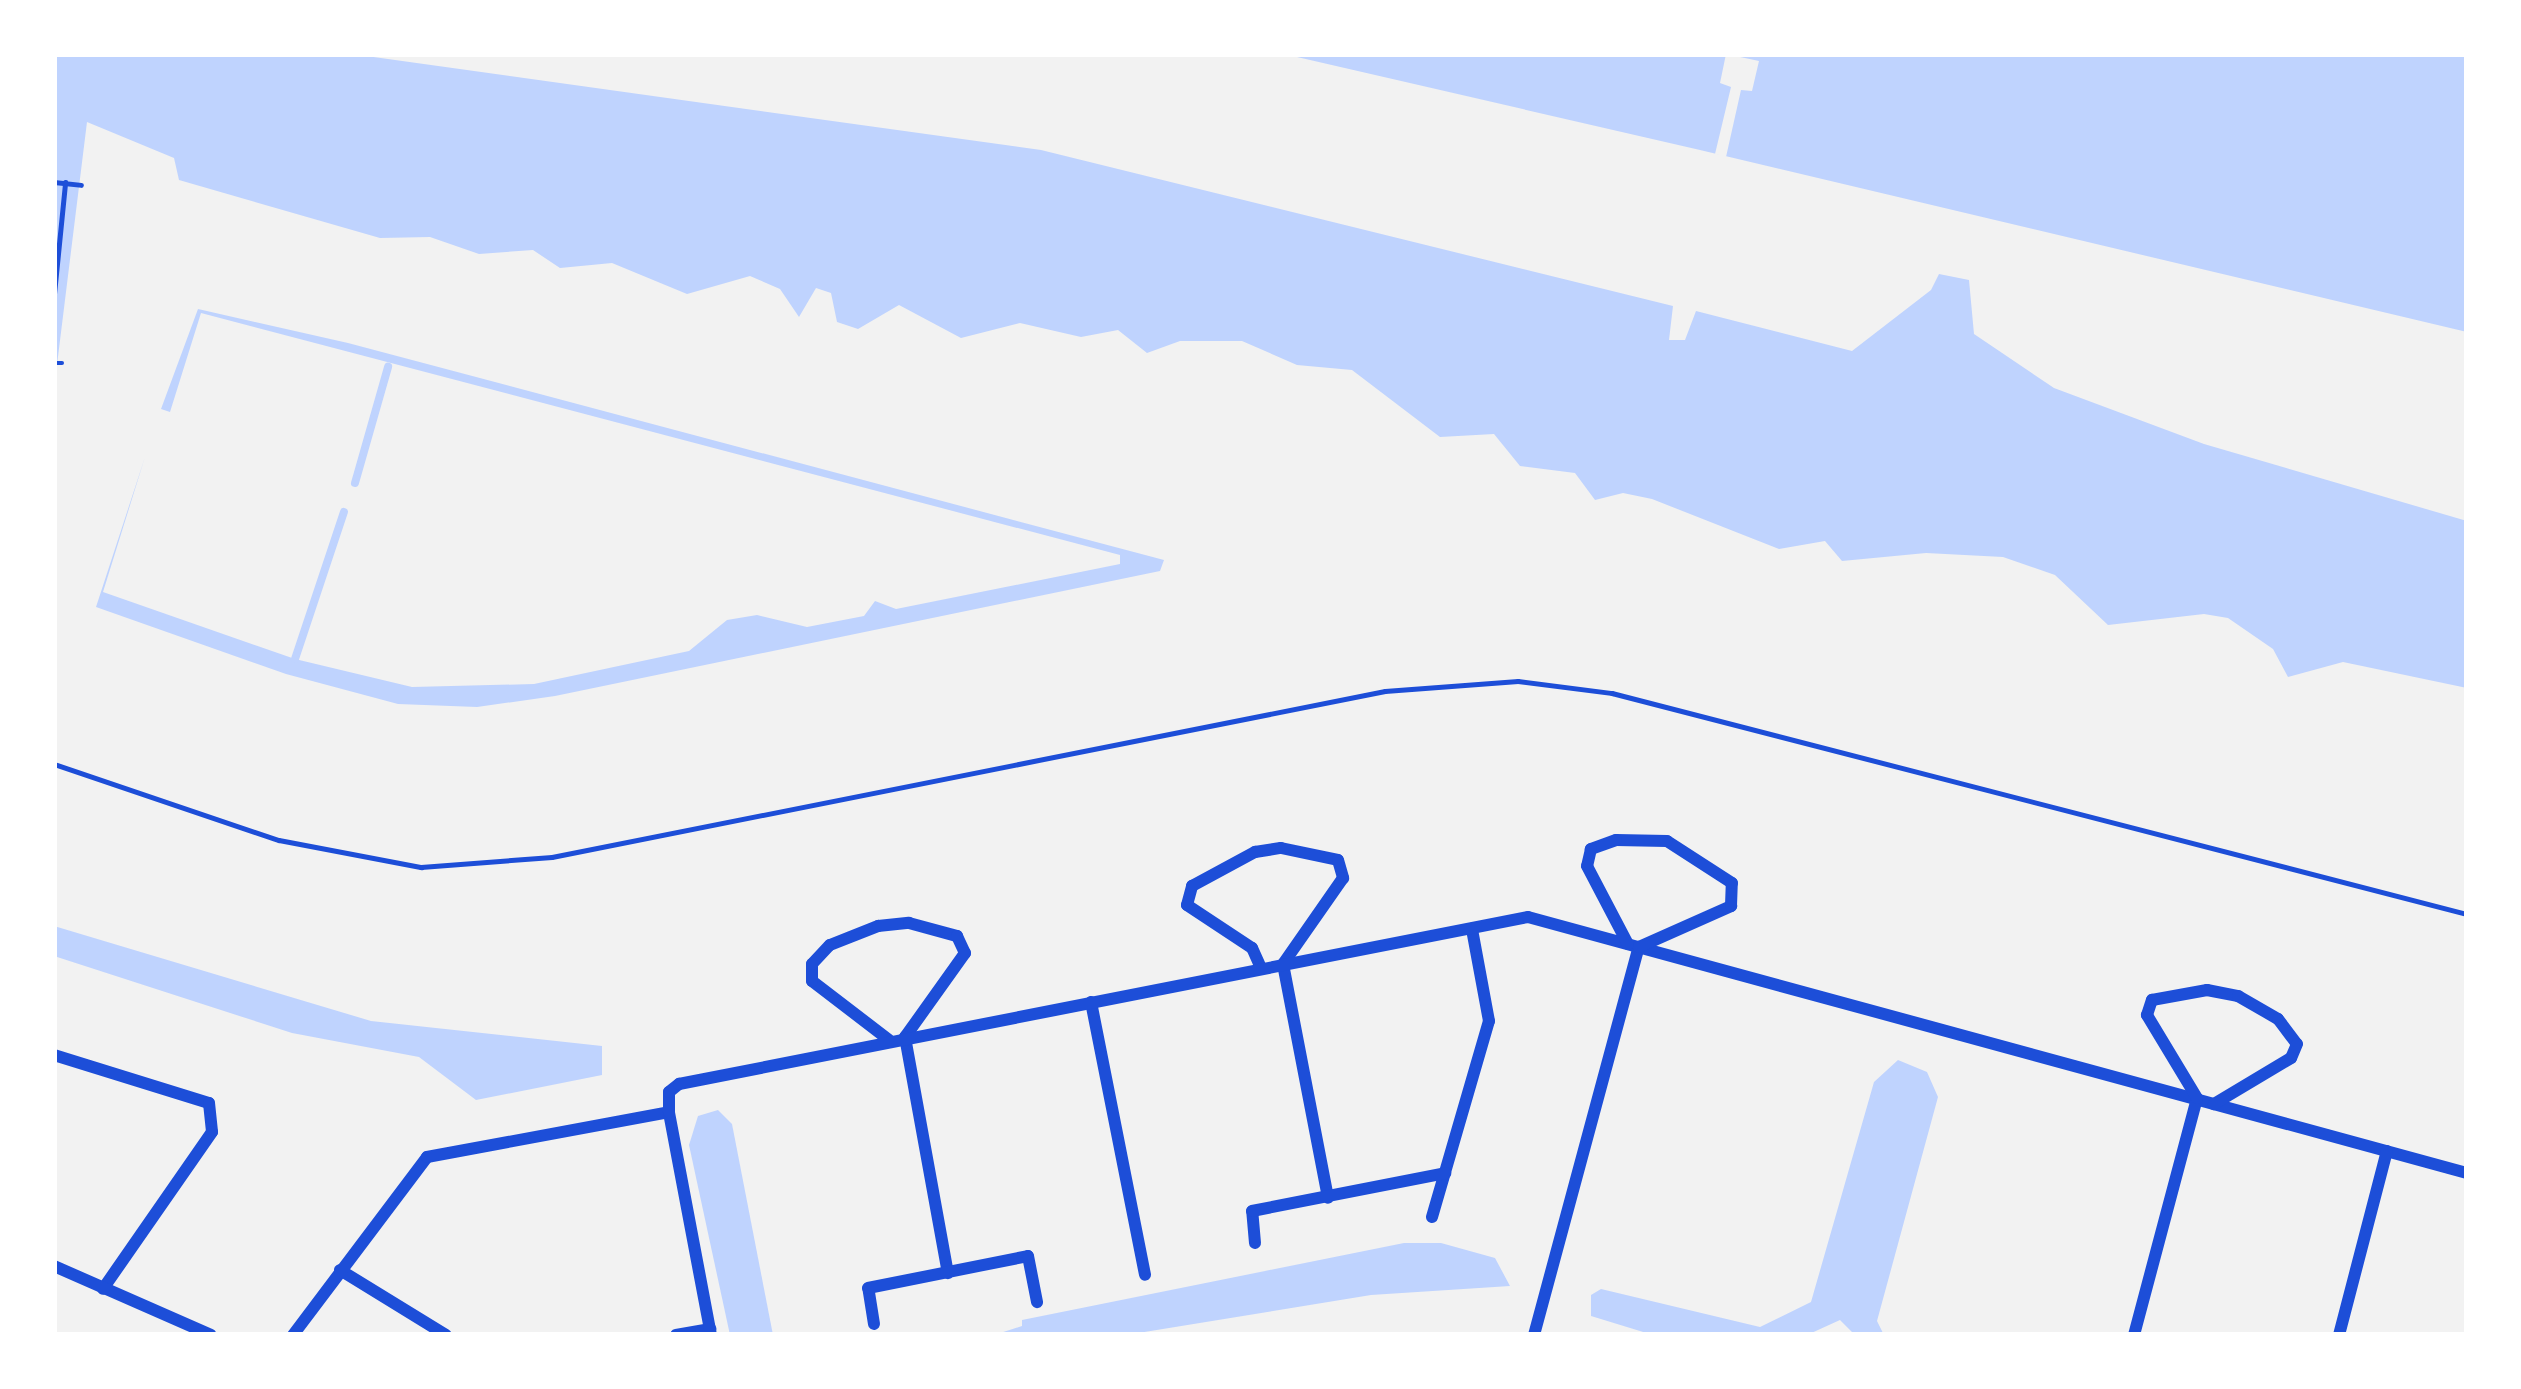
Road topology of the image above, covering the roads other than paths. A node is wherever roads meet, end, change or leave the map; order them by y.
1 (1472, 928) junction
2 (1634, 946) junction
3 (1283, 964) junction
4 (1261, 968) junction
5 (1091, 1002) junction
6 (905, 1037) junction
7 (889, 1040) junction
8 (54, 1055) edge
9 (2197, 1098) junction
10 (2214, 1103) junction
11 (669, 1112) junction
12 (2387, 1151) junction
13 (1444, 1173) junction
14 (2467, 1173) edge
15 (1328, 1198) junction
16 (1432, 1216) dead end
17 (1255, 1243) dead end
18 (54, 1266) edge
19 (340, 1270) junction
20 (949, 1273) junction
21 (1145, 1274) dead end
22 (103, 1289) junction
23 (1037, 1302) dead end
24 (874, 1324) dead end
25 (710, 1332) edge
26 (211, 1335) edge
27 (293, 1335) edge
28 (446, 1335) edge
29 (676, 1335) edge
30 (1534, 1335) edge
31 (2134, 1335) edge
32 (2339, 1335) edge

1 - 2 street
1 - 3 street
1 - 13 street
2 - 2 street
2 - 9 street
2 - 30 street
3 - 4 street
3 - 4 street
3 - 15 street
4 - 5 street
5 - 6 street
5 - 21 street
6 - 7 street
6 - 7 street
6 - 20 street
7 - 11 street
8 - 22 street
9 - 10 street
9 - 10 street
9 - 31 street
10 - 12 street
11 - 19 street
11 - 25 street
12 - 14 street
12 - 32 street
13 - 15 street
13 - 16 street
15 - 17 street
18 - 22 street
19 - 27 street
19 - 28 street
20 - 23 street
20 - 24 street
22 - 26 street
25 - 29 street

